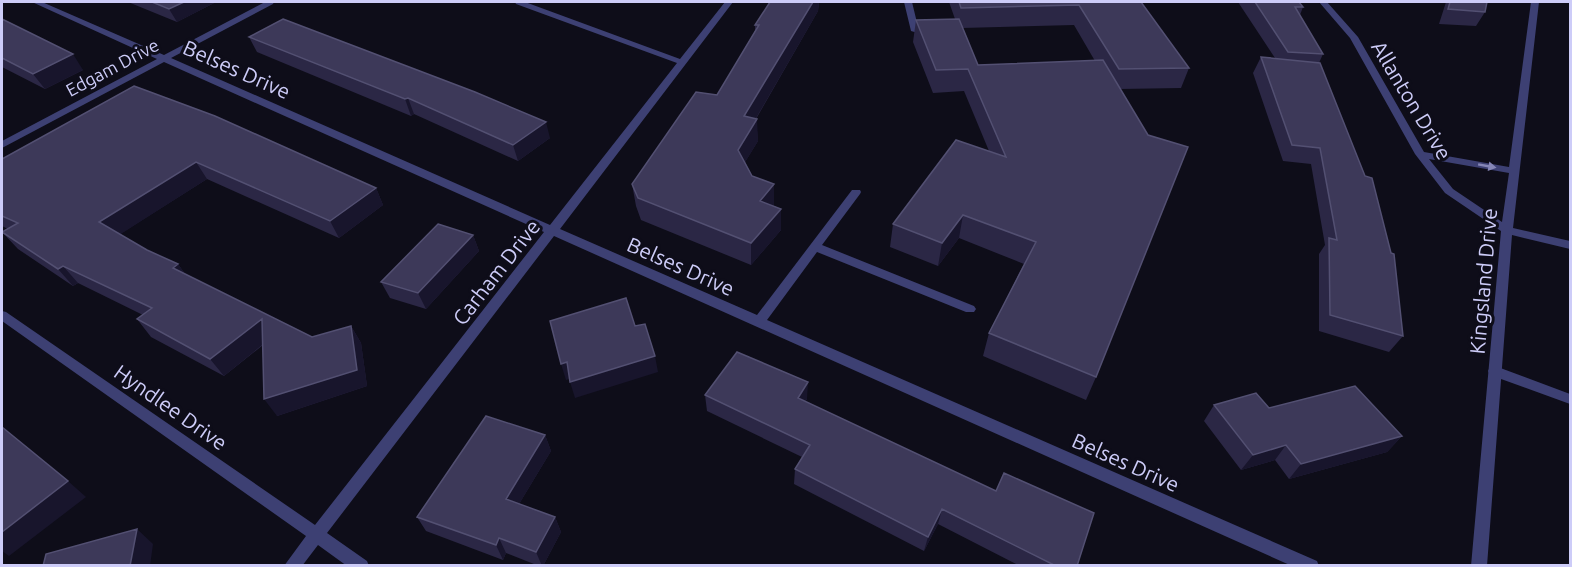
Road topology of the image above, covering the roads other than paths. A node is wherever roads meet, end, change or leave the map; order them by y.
1 (36, 2) edge
2 (270, 2) edge
3 (519, 2) edge
4 (729, 2) edge
5 (908, 2) edge
6 (1323, 2) edge
7 (1535, 2) edge
8 (915, 31) edge
9 (164, 58) junction
10 (681, 62) junction
11 (2, 145) edge
12 (1420, 154) junction
13 (1514, 171) junction
14 (856, 192) dead end
15 (553, 230) junction
16 (1506, 230) junction
17 (1570, 245) edge
18 (815, 247) junction
19 (970, 309) dead end
20 (2, 315) edge
21 (759, 322) junction
22 (1495, 370) junction
23 (1570, 399) edge
24 (316, 534) junction
25 (292, 566) edge
26 (361, 566) edge
27 (1311, 566) edge
28 (1479, 566) edge

1 - 9 street, Belses Drive
2 - 9 street, Edgam Drive
3 - 10 street
4 - 10 street, Carham Drive
5 - 8 street
6 - 12 street, Allanton Drive
7 - 13 street, Kingsland Drive
9 - 11 street, Edgam Drive
9 - 15 street, Belses Drive
10 - 15 street, Carham Drive
12 -> 13 street
12 - 16 street, Allanton Drive
13 - 16 street, Kingsland Drive
14 - 18 street
15 - 21 street, Belses Drive
15 - 24 street, Carham Drive
16 - 17 street
16 - 22 street, Kingsland Drive
18 - 19 street
18 - 21 street
20 - 24 street, Hyndlee Drive
21 - 27 street, Belses Drive
22 - 23 street
22 - 28 street, Kingsland Drive
24 - 25 street, Carham Drive
24 - 26 street, Hyndlee Drive

